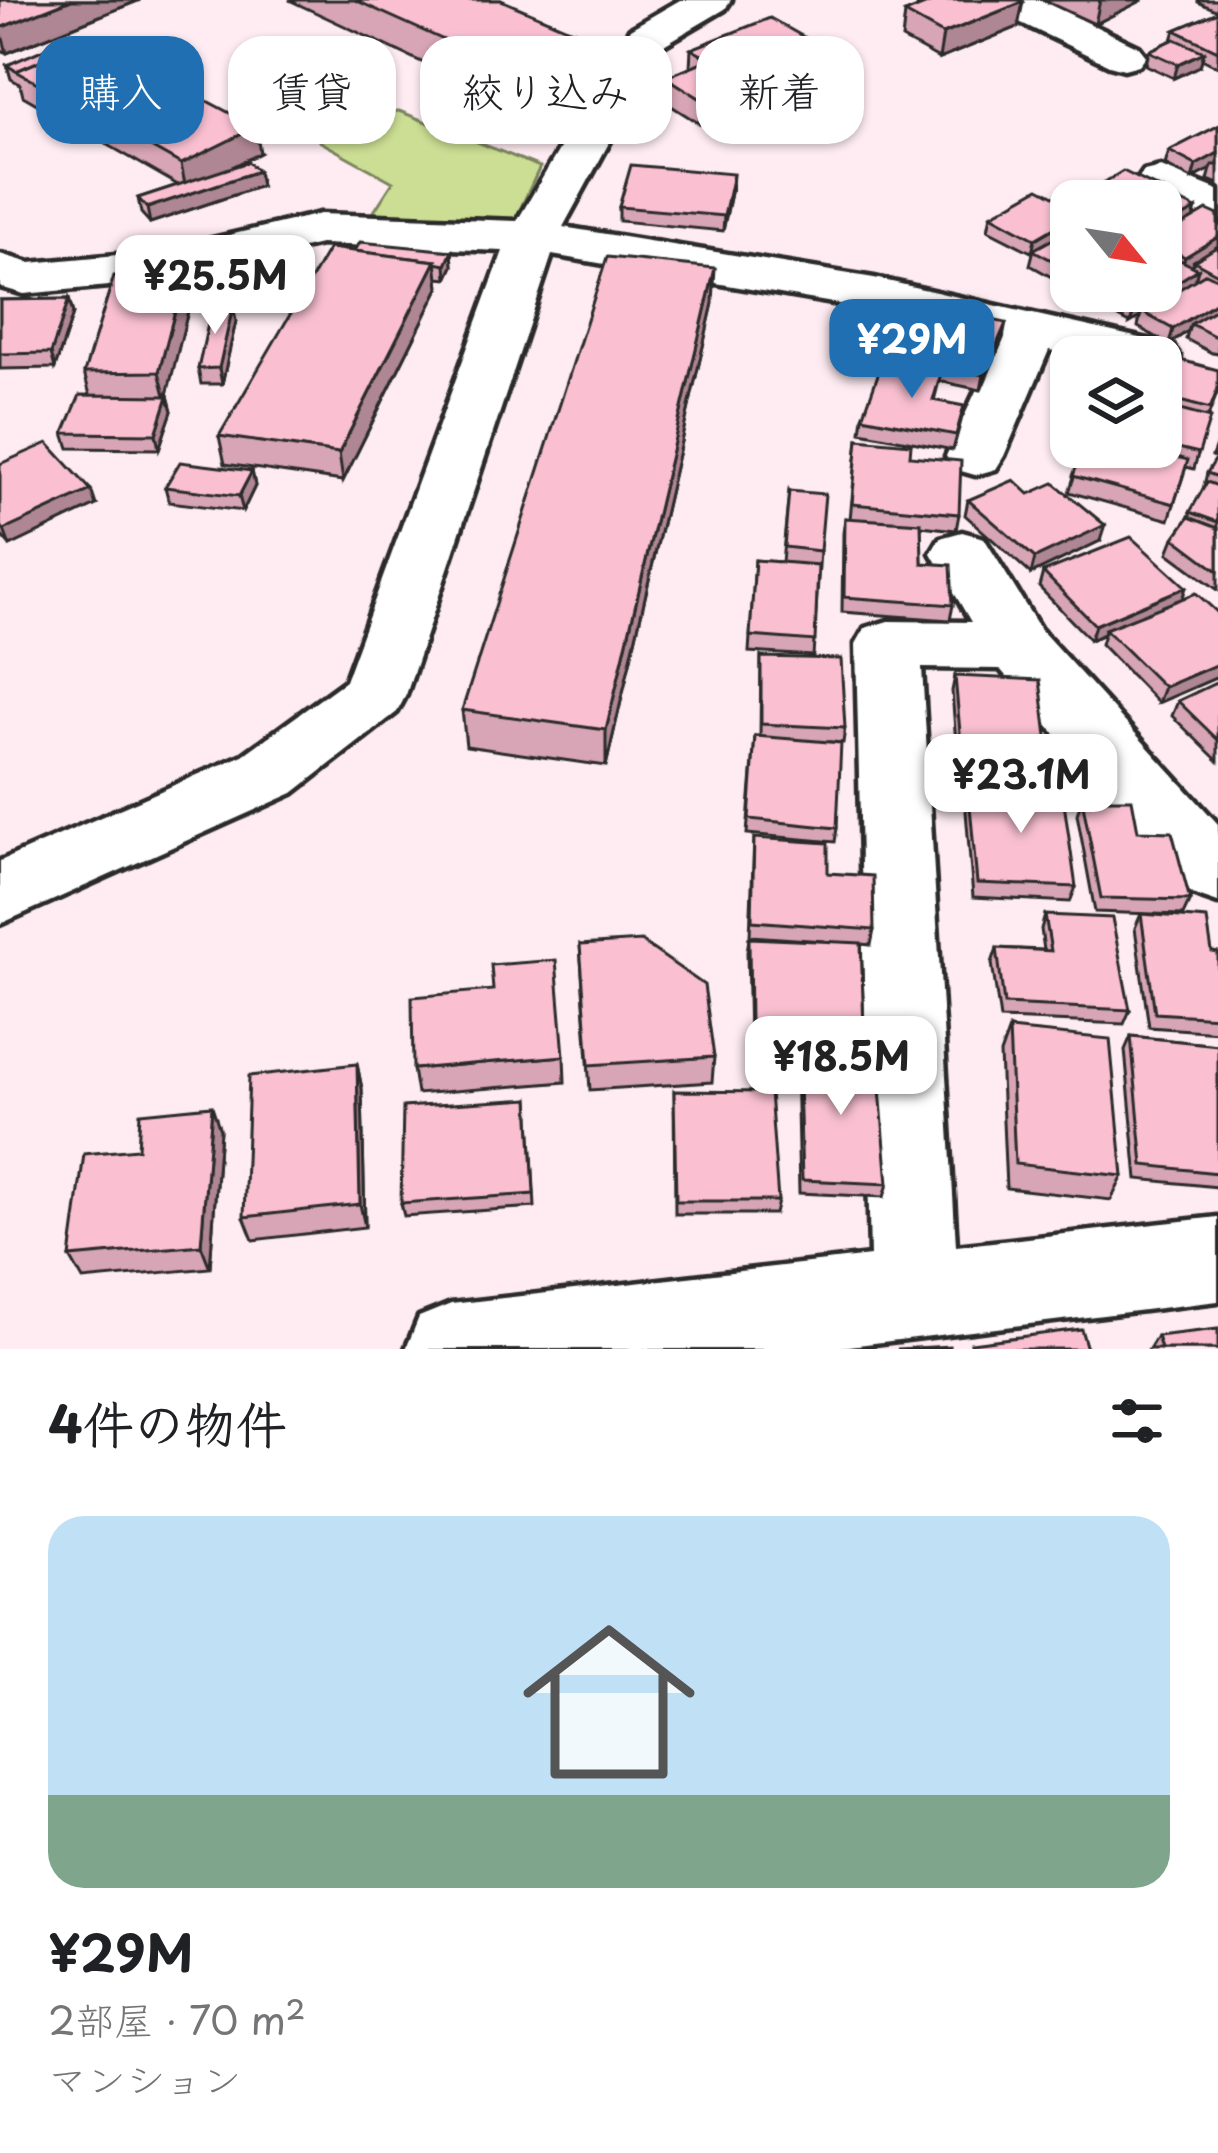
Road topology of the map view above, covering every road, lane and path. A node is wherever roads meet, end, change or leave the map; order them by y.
1 (710, 0) edge
2 (1007, 0) edge
3 (1124, 56) dead end
4 (1182, 191) edge
5 (1218, 208) edge
6 (533, 237) junction
7 (0, 268) edge
8 (1031, 330) junction
9 (1058, 336) edge
10 (975, 456) dead end
11 (962, 553) dead end
12 (1017, 646) junction
13 (1218, 874) edge
14 (0, 894) edge
15 (1218, 1258) edge
16 (915, 1294) junction
17 (452, 1349) edge

1 - 6 street
2 - 3 street
4 - 5 street
6 - 7 street
6 - 8 street
6 - 14 street
8 - 9 street
8 - 10 street
11 - 12 street
12 - 13 street
12 - 16 street
15 - 16 street
16 - 17 street

